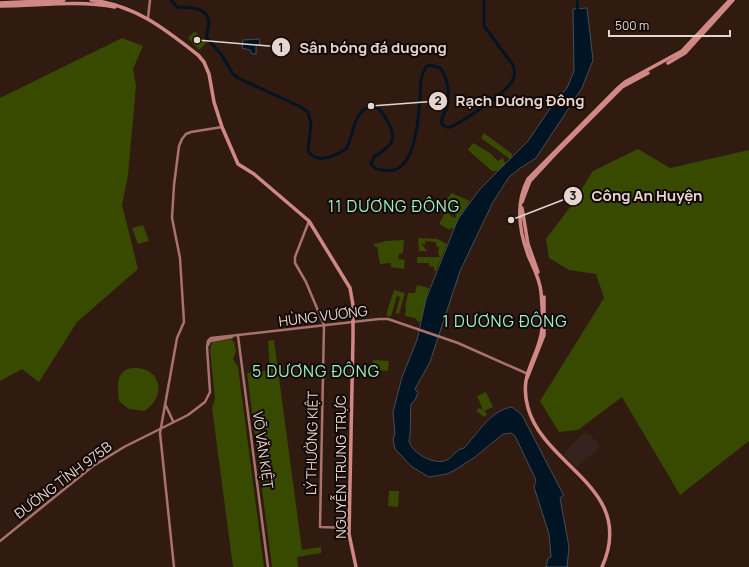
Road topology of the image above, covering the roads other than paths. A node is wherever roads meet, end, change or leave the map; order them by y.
1 (64, 0) edge
2 (91, 0) edge
3 (150, 0) edge
4 (732, 0) edge
5 (0, 4) edge
6 (22, 4) junction
7 (122, 8) junction
8 (148, 18) junction
9 (222, 127) junction
10 (309, 221) junction
11 (353, 322) junction
12 (324, 325) junction
13 (238, 336) junction
14 (527, 374) junction
15 (164, 403) junction
16 (173, 421) junction
17 (161, 427) junction
18 (349, 528) junction
19 (0, 541) edge
20 (174, 567) edge
21 (268, 567) edge
22 (356, 567) edge
23 (602, 567) edge

1 - 6 main road, NGUYỄN TRUNG TRỰC
2 - 7 main road, NGUYỄN TRUNG TRỰC
3 - 8 street
4 - 14 main road
5 - 6 main road, NGUYỄN TRUNG TRỰC
6 - 7 main road, NGUYỄN TRUNG TRỰC
7 - 8 main road, NGUYỄN TRUNG TRỰC
8 - 9 main road, NGUYỄN TRUNG TRỰC
9 - 10 main road, NGUYỄN TRUNG TRỰC
9 - 15 street
10 - 11 main road, NGUYỄN TRUNG TRỰC
10 - 12 street, LÝ THƯỜNG KIỆT
11 - 12 street, HÙNG VƯƠNG
11 - 14 street, HÙNG VƯƠNG
11 - 18 main road, NGUYỄN TRUNG TRỰC
12 - 13 street, HÙNG VƯƠNG
12 - 18 street, LÝ THƯỜNG KIỆT
13 - 16 street, HÙNG VƯƠNG
13 - 21 street, VÕ VĂN KIỆT
14 - 23 main road
15 - 16 street
15 - 17 street
16 - 17 street, HÙNG VƯƠNG
17 - 19 street, ĐƯỜNG TỈNH 975B
17 - 20 street
18 - 22 main road, NGUYỄN TRUNG TRỰC

